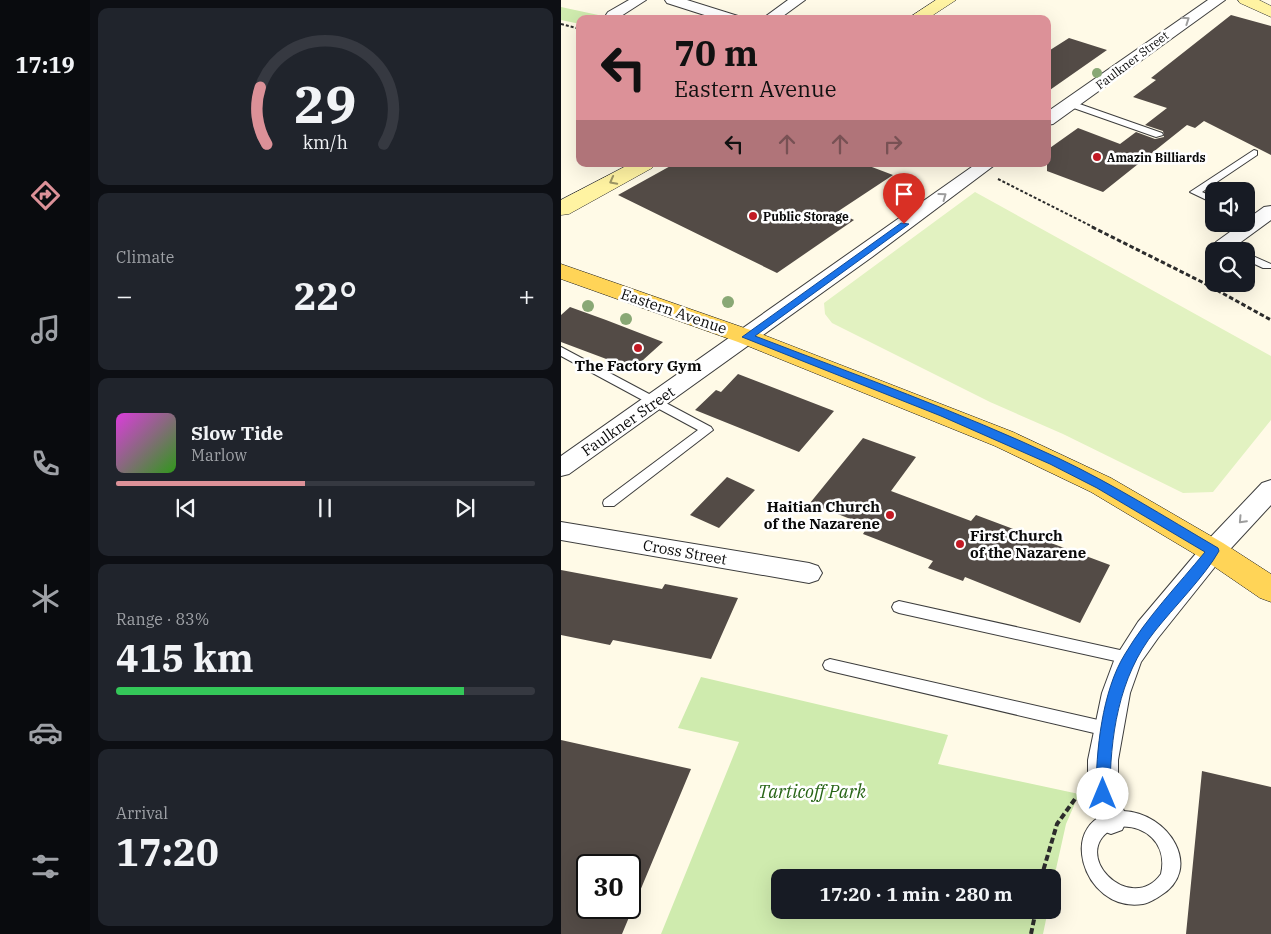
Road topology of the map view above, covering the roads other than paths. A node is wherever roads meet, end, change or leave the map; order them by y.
1 (639, 0) edge
2 (672, 0) edge
3 (798, 0) edge
4 (948, 0) edge
5 (1218, 0) edge
6 (1246, 0) edge
7 (1271, 12) edge
8 (615, 15) edge
9 (720, 15) edge
10 (775, 15) edge
11 (922, 15) edge
12 (1071, 104) junction
13 (1051, 117) edge
14 (1159, 135) dead end
15 (1254, 153) dead end
16 (639, 167) edge
17 (982, 167) edge
18 (1210, 182) edge
19 (1205, 185) edge
20 (1205, 196) edge
21 (561, 209) edge
22 (1259, 215) edge
23 (1235, 242) edge
24 (1255, 260) edge
25 (1267, 266) dead end
26 (561, 271) edge
27 (747, 337) junction
28 (561, 351) edge
29 (655, 402) junction
30 (561, 468) edge
31 (1269, 494) edge
32 (609, 504) dead end
33 (561, 531) edge
34 (1213, 551) junction
35 (809, 573) dead end
36 (1271, 590) edge
37 (899, 607) dead end
38 (1129, 658) junction
39 (830, 665) dead end
40 (1107, 729) junction
41 (1111, 820) junction

1 - 8 street
2 - 9 street
3 - 10 street
4 - 11 main road
12 -> 5 street, Faulkner Street
6 - 7 main road
12 - 13 street, Faulkner Street
12 - 14 lane
15 - 18 lane
16 -> 21 main road
27 -> 17 street, Faulkner Street
19 - 20 lane
22 - 23 street
24 - 25 lane
26 - 27 main road, Eastern Avenue
27 - 29 street, Faulkner Street
27 - 34 main road, Eastern Avenue
28 - 29 lane
29 - 30 street, Faulkner Street
29 - 32 lane
31 -> 34 street
33 - 35 street, Cross Street
34 - 36 main road, Eastern Avenue
34 - 38 street
37 - 38 lane
38 - 40 street
39 - 40 lane
40 - 41 street
41 - 41 lane

